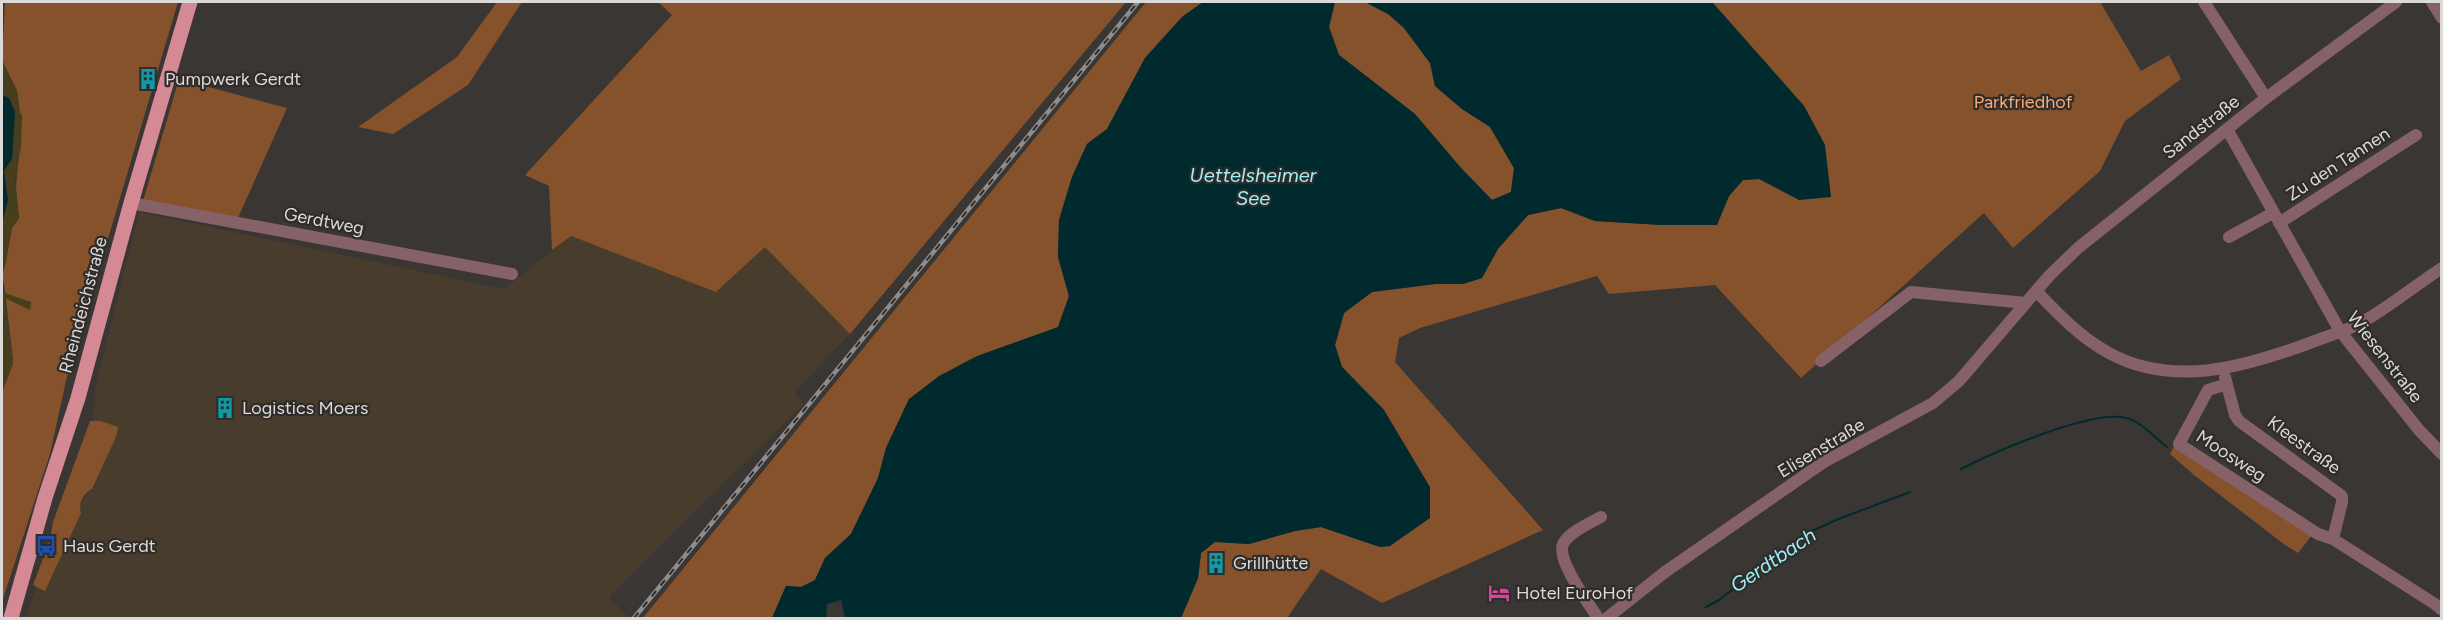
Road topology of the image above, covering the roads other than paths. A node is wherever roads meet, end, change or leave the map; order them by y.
1 (190, 2) edge
2 (2204, 2) edge
3 (2396, 2) edge
4 (2432, 2) edge
5 (2442, 18) edge
6 (2266, 98) junction
7 (2227, 129) junction
8 (2416, 135) dead end
9 (130, 203) junction
10 (2276, 218) junction
11 (2229, 237) dead end
12 (2442, 268) edge
13 (512, 274) dead end
14 (2036, 291) junction
15 (2026, 303) junction
16 (2340, 331) junction
17 (1821, 361) dead end
18 (2223, 370) junction
19 (2226, 384) junction
20 (2442, 454) edge
21 (1601, 517) dead end
22 (2333, 539) junction
23 (2440, 607) edge
24 (11, 618) edge
25 (1598, 618) edge
26 (1607, 618) edge

1 - 9 main road, Rheindeichstraße
2 - 6 street
3 - 6 street, Sandstraße
4 - 5 street
6 - 7 street, Sandstraße
7 - 10 street, Wiesenstraße
7 - 14 street, Sandstraße
8 - 10 street, Zu den Tannen
9 - 13 street, Gerdtweg
9 - 24 main road, Rheindeichstraße
10 - 11 street
10 - 16 street, Wiesenstraße
12 - 16 street
14 - 15 street, Elisenstraße
14 - 18 street
15 - 17 street
15 - 26 street, Elisenstraße
16 - 18 street
16 - 20 street, Wiesenstraße
18 - 19 street, Kleestraße
19 - 22 street, Kleestraße
19 - 22 street, Moosweg
21 - 25 street
22 - 23 street

